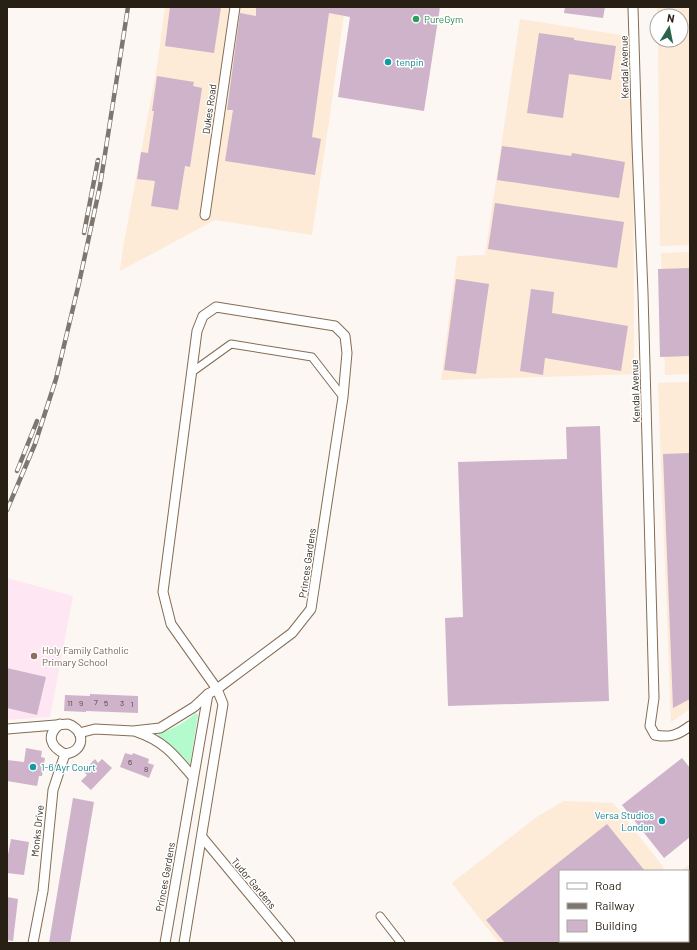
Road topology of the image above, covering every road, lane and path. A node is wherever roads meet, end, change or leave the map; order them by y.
1 (235, 7) edge
2 (634, 7) edge
3 (205, 215) dead end
4 (192, 372) junction
5 (343, 398) junction
6 (217, 689) junction
7 (208, 694) junction
8 (690, 726) edge
9 (57, 727) junction
10 (7, 729) edge
11 (133, 731) junction
12 (79, 732) junction
13 (66, 754) junction
14 (193, 777) junction
15 (187, 814) junction
16 (205, 817) junction
17 (202, 837) junction
18 (380, 916) dead end
19 (33, 943) edge
20 (165, 943) edge
21 (184, 943) edge
22 (290, 943) edge
23 (402, 943) edge

1 - 3 street, Dukes Road
2 - 8 street, Kendal Avenue
4 - 5 street
4 - 5 street, Princes Gardens
4 - 6 street, Princes Gardens
5 - 6 street, Princes Gardens
6 - 7 street, Princes Gardens
6 - 16 street, Princes Gardens
7 - 11 street, Princes Gardens
7 - 14 street, Princes Gardens
9 - 10 street
9 - 12 street
9 - 13 street
11 - 12 street
11 - 14 street
12 - 13 street
13 - 19 street, Monks Drive
14 - 15 street, Princes Gardens
15 - 16 street
15 - 20 street, Princes Gardens
16 - 17 street, Princes Gardens
17 - 21 street, Princes Gardens
17 - 22 street, Tudor Gardens
18 - 23 street

